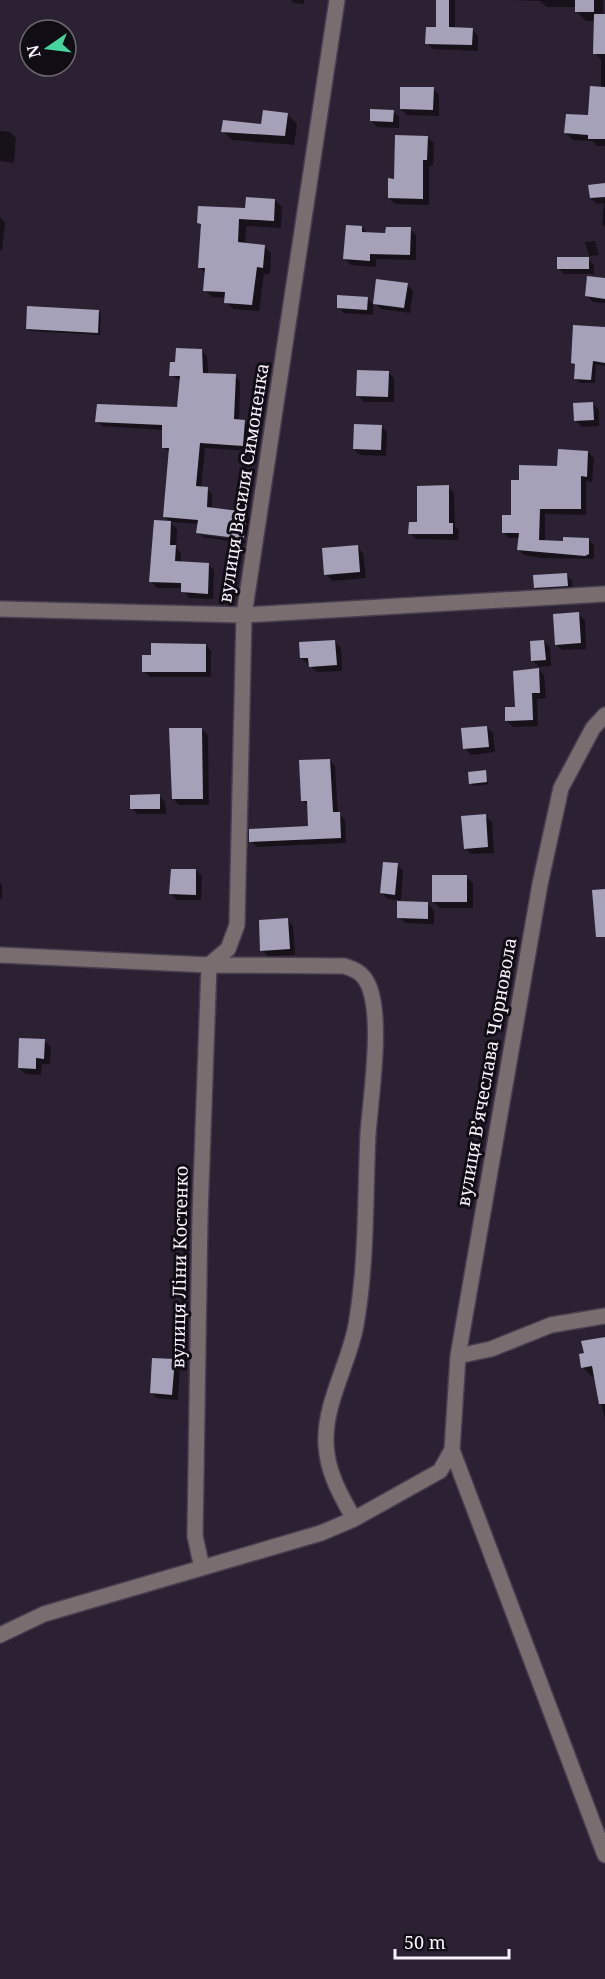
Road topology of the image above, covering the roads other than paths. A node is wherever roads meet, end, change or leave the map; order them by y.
1 (337, 0) edge
2 (605, 594) edge
3 (0, 609) edge
4 (244, 615) junction
5 (605, 715) edge
6 (0, 955) edge
7 (209, 965) junction
8 (605, 1316) edge
9 (458, 1356) junction
10 (452, 1450) junction
11 (354, 1520) junction
12 (202, 1568) junction
13 (0, 1635) edge
14 (605, 1855) edge

1 - 4 street, вулиця Василя Симоненка
2 - 4 street
3 - 4 street
4 - 7 street, вулиця Василя Симоненка
5 - 9 street, вулиця Вʼячеслава Чорновола
6 - 7 street
7 - 11 street
7 - 12 street, вулиця Ліни Костенко
8 - 9 street
9 - 10 street, вулиця Вʼячеслава Чорновола
10 - 11 street
10 - 14 street
11 - 12 street
12 - 13 street

